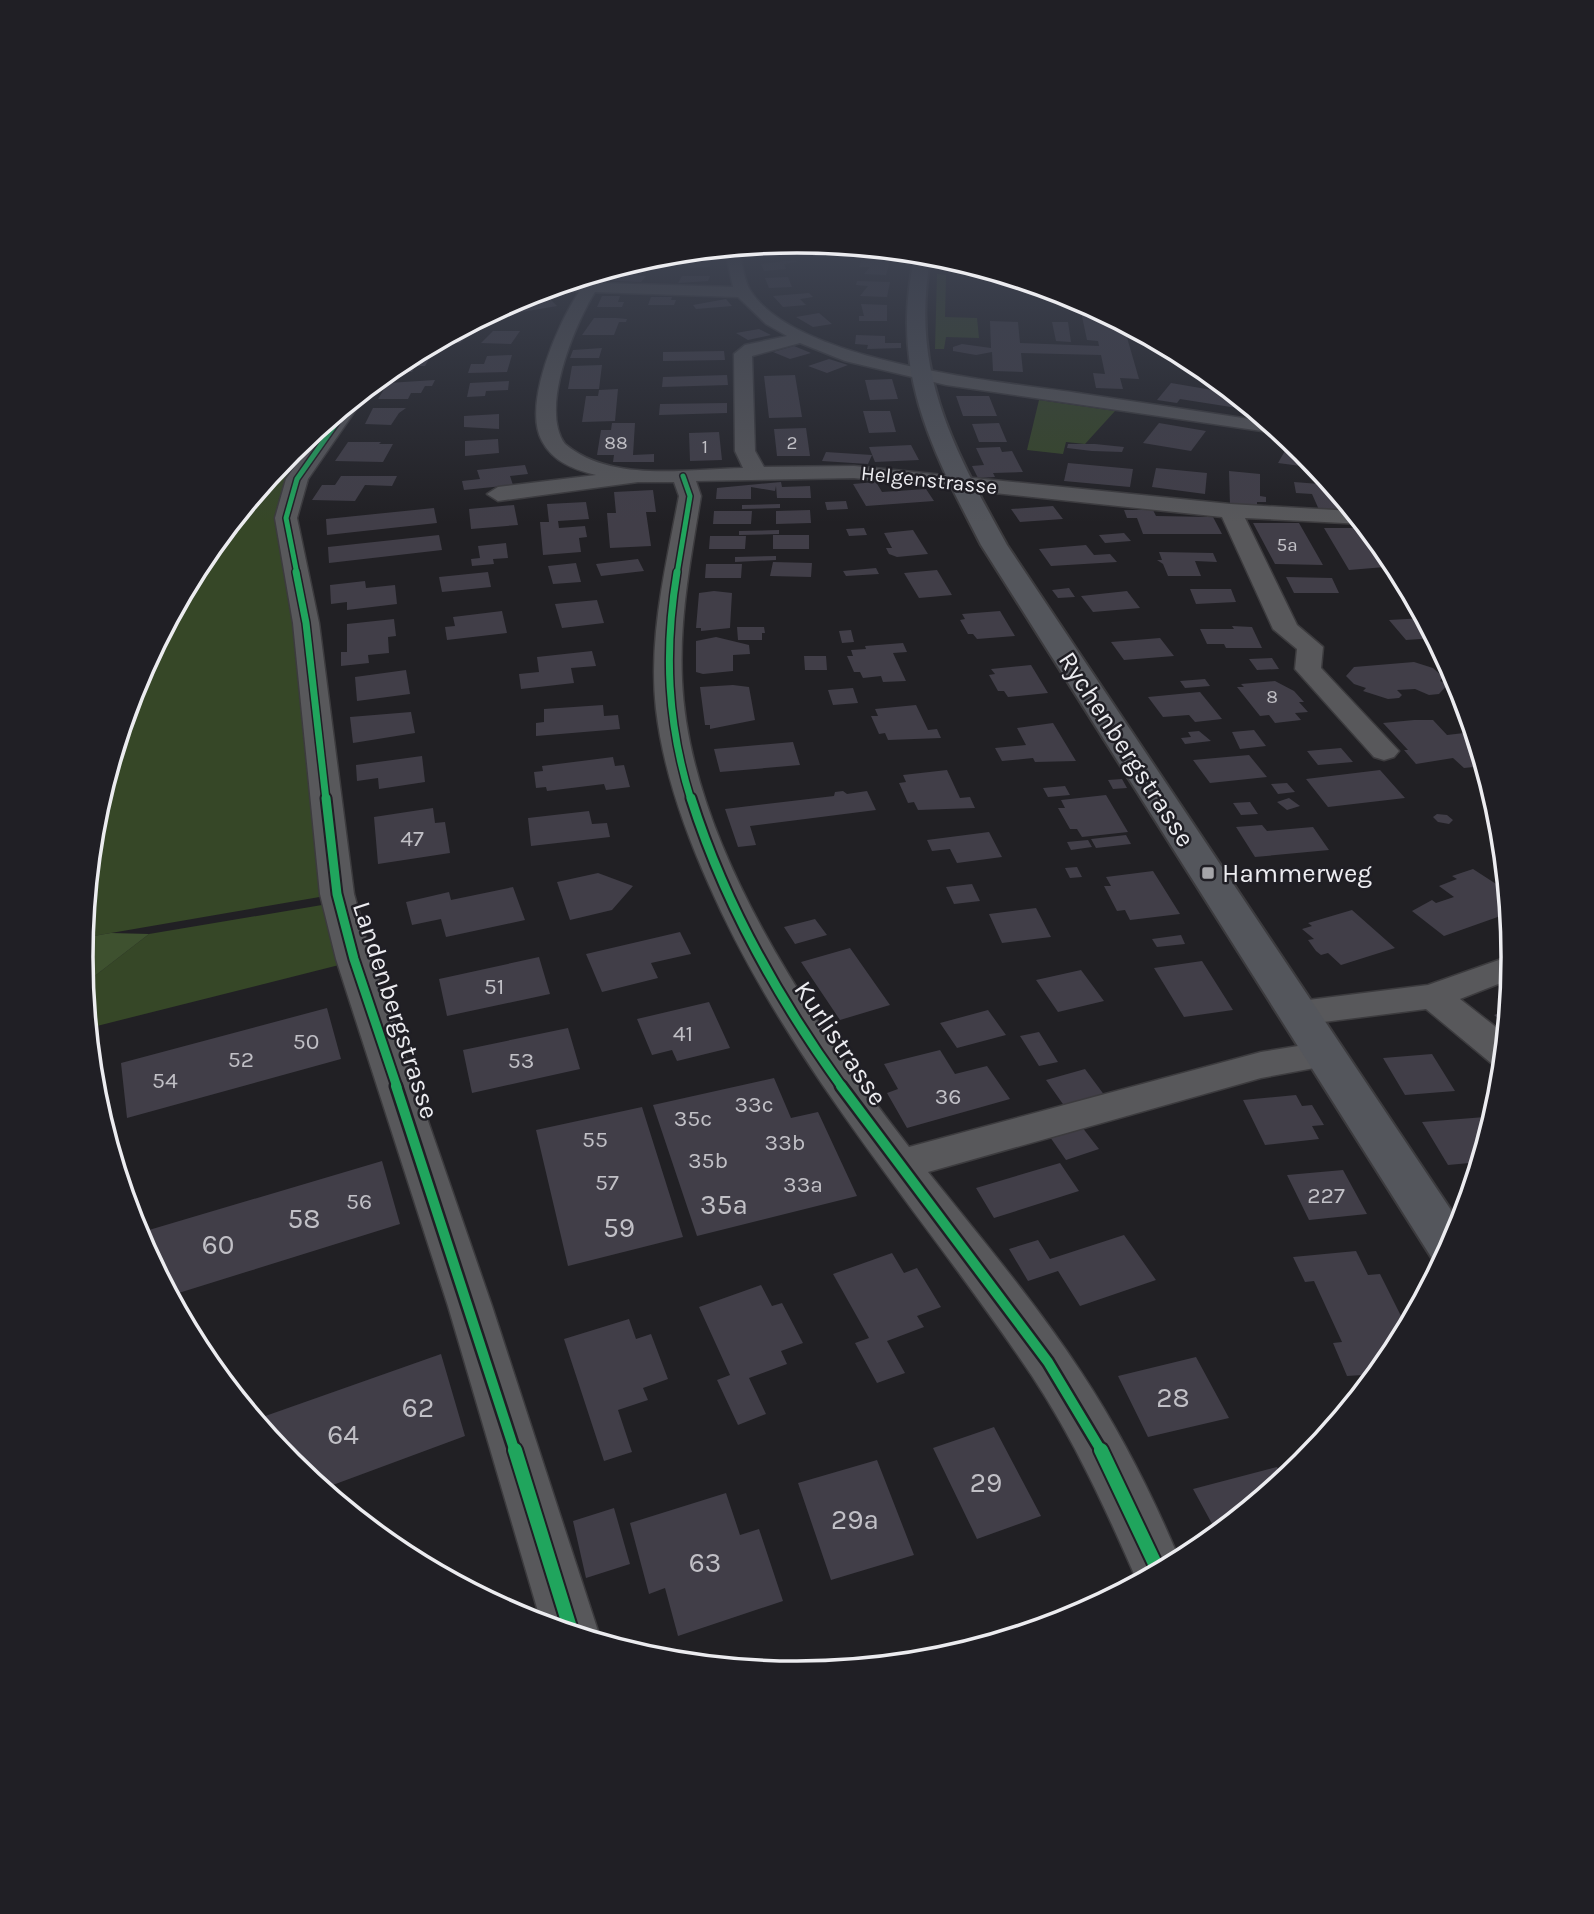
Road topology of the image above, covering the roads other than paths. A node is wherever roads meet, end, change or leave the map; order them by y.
1 (560, 344) edge
2 (772, 344) edge
3 (823, 344) edge
4 (916, 344) edge
5 (920, 374) junction
6 (1259, 426) edge
7 (333, 428) edge
8 (756, 472) junction
9 (638, 476) junction
10 (683, 476) junction
11 (961, 482) junction
12 (498, 494) dead end
13 (1230, 511) junction
14 (1347, 517) edge
15 (1384, 751) dead end
16 (1501, 971) edge
17 (1433, 996) junction
18 (1300, 1013) junction
19 (1495, 1048) edge
20 (1322, 1055) junction
21 (901, 1164) junction
22 (1443, 1237) edge
23 (1155, 1563) edge
24 (569, 1623) edge

1 - 9 street
2 - 8 street
3 - 5 street
4 - 5 street, Rychenbergstrasse
5 - 6 street
5 - 11 street, Rychenbergstrasse
7 - 24 street, Landenbergstrasse
8 - 10 street, Helgenstrasse
8 - 11 street, Helgenstrasse
9 - 10 street, Helgenstrasse
9 - 12 street, Helgenstrasse
10 - 21 street, Kurlistrasse
11 - 13 street, Helgenstrasse
11 - 18 street, Rychenbergstrasse
13 - 14 street, Helgenstrasse
13 - 15 street
16 - 17 street
17 - 18 street
17 - 19 street
18 - 20 street, Rychenbergstrasse
20 - 21 street
20 - 22 street, Rychenbergstrasse
21 - 23 street, Kurlistrasse

